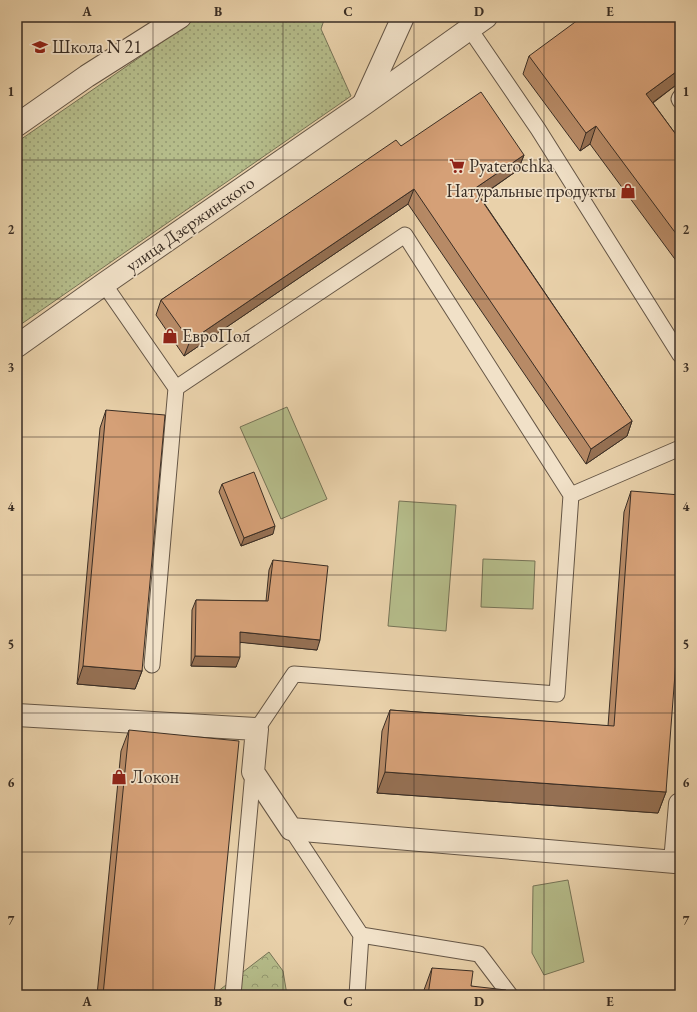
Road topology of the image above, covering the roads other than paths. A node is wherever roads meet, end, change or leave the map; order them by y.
1 (403, 17) edge
2 (176, 18) edge
3 (478, 23) edge
4 (680, 98) edge
5 (680, 101) edge
6 (364, 104) junction
7 (17, 124) edge
8 (104, 284) junction
9 (17, 346) edge
10 (680, 355) edge
11 (176, 388) junction
12 (680, 448) edge
13 (571, 495) junction
14 (152, 666) dead end
15 (17, 715) edge
16 (257, 729) junction
17 (253, 772) junction
18 (680, 804) edge
19 (291, 829) junction
20 (678, 864) edge
21 (361, 935) junction
22 (233, 995) edge
23 (356, 995) edge
24 (510, 995) edge

1 - 6 street
2 - 7 street
3 - 6 street, улица Дзержинского
3 - 10 lane
4 - 5 lane
6 - 8 street, улица Дзержинского
8 - 9 street, улица Дзержинского
8 - 11 lane
11 - 13 lane
11 - 14 lane
12 - 13 lane
13 - 16 lane
15 - 16 street
16 - 17 street
17 - 19 street
17 - 22 lane
18 - 20 street
19 - 20 street
19 - 21 lane
21 - 23 lane
21 - 24 lane

